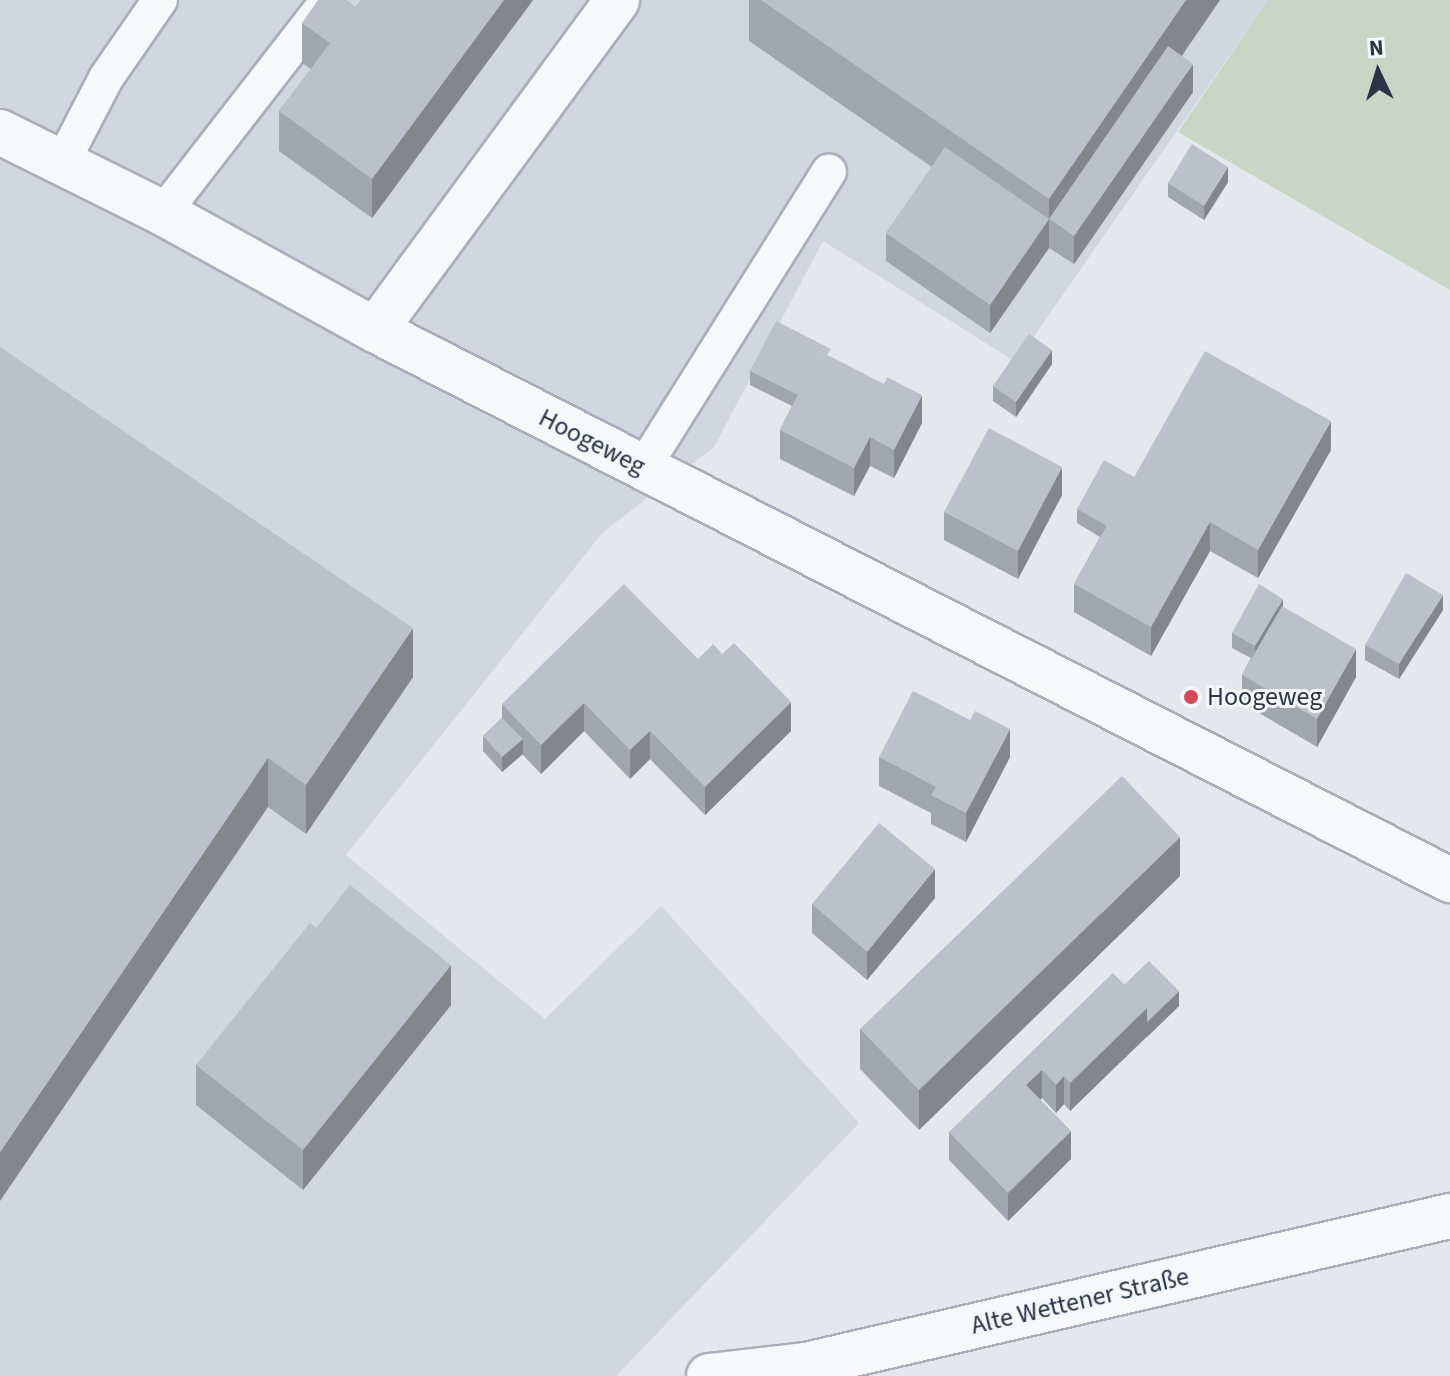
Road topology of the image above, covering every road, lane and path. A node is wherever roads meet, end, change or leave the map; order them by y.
1 (160, 0) edge
2 (328, 0) edge
3 (617, 0) edge
4 (0, 132) edge
5 (62, 163) junction
6 (829, 172) dead end
7 (163, 213) junction
8 (375, 330) junction
9 (643, 468) junction
10 (1450, 880) edge
11 (1450, 1216) edge
12 (709, 1376) edge

1 - 5 lane
2 - 7 lane
3 - 8 street
4 - 5 street, Hoogeweg
5 - 7 street, Hoogeweg
6 - 9 lane
7 - 8 street, Hoogeweg
8 - 9 street, Hoogeweg
9 - 10 street, Hoogeweg
11 - 12 street, Alte Wettener Straße

